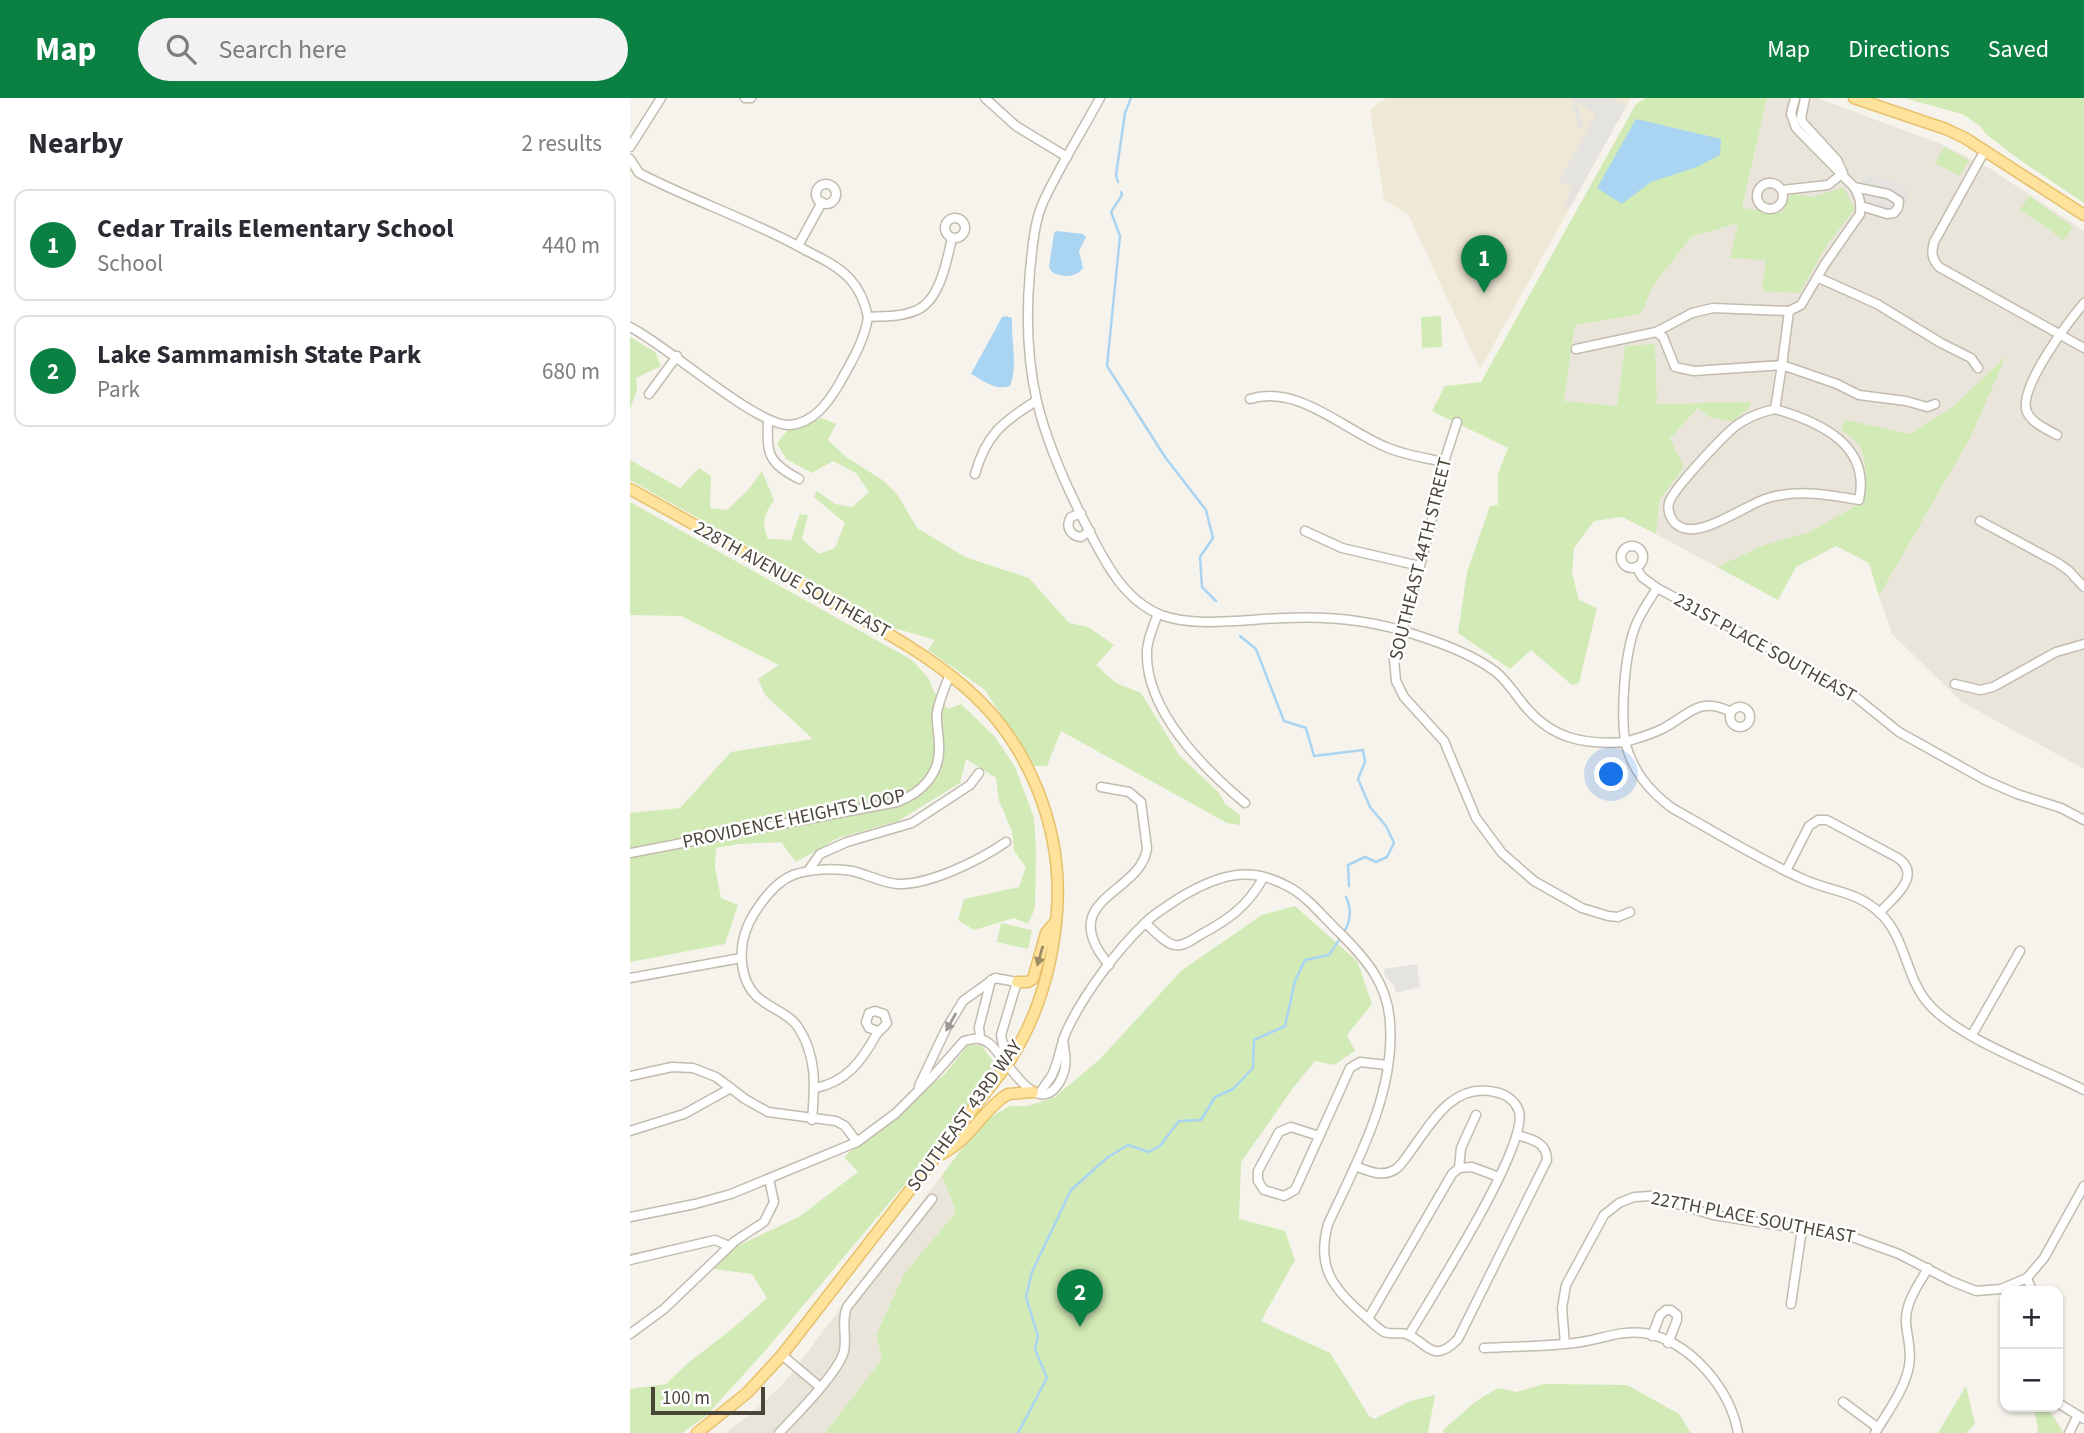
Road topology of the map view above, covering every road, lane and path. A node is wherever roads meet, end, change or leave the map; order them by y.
1 (661, 98) edge
2 (745, 98) edge
3 (751, 98) edge
4 (985, 98) edge
5 (1100, 98) edge
6 (1795, 98) edge
7 (1805, 98) edge
8 (1854, 98) edge
9 (630, 147) edge
10 (1985, 150) junction
11 (1067, 157) junction
12 (630, 159) edge
13 (1843, 173) junction
14 (1854, 187) junction
15 (1782, 190) dead end
16 (822, 202) dead end
17 (1861, 206) junction
18 (2084, 215) edge
19 (952, 238) dead end
20 (798, 246) junction
21 (1819, 278) junction
22 (2084, 303) edge
23 (1789, 311) junction
24 (868, 317) junction
25 (630, 327) edge
26 (1656, 332) junction
27 (2060, 332) junction
28 (2084, 348) edge
29 (1576, 349) dead end
30 (677, 356) junction
31 (1782, 365) junction
32 (1978, 368) dead end
33 (649, 394) dead end
34 (1250, 398) dead end
35 (1036, 401) junction
36 (1936, 404) dead end
37 (1775, 409) junction
38 (768, 420) junction
39 (1457, 422) dead end
40 (2057, 435) dead end
41 (1444, 462) junction
42 (975, 474) dead end
43 (799, 479) dead end
44 (630, 489) edge
45 (1081, 513) junction
46 (1980, 521) dead end
47 (1090, 531) junction
48 (1305, 531) dead end
49 (1420, 566) junction
50 (1636, 567) dead end
51 (2084, 587) edge
52 (1657, 588) junction
53 (1158, 614) junction
54 (1401, 630) junction
55 (2084, 644) edge
56 (949, 676) junction
57 (1955, 684) dead end
58 (1731, 712) dead end
59 (1625, 742) junction
60 (979, 773) dead end
61 (1101, 787) dead end
62 (1245, 803) dead end
63 (2084, 820) edge
64 (1006, 842) dead end
65 (630, 853) edge
66 (808, 871) junction
67 (1786, 871) junction
68 (1263, 878) junction
69 (1630, 912) dead end
70 (1880, 913) junction
71 (1056, 920) junction
72 (1145, 923) junction
73 (2020, 951) dead end
74 (741, 958) junction
75 (1109, 965) junction
76 (630, 978) edge
77 (992, 980) junction
78 (1017, 982) junction
79 (878, 1031) dead end
80 (1001, 1035) junction
81 (1972, 1035) junction
82 (980, 1038) junction
83 (990, 1044) junction
84 (1007, 1065) junction
85 (1387, 1065) junction
86 (630, 1076) edge
87 (731, 1088) junction
88 (815, 1088) junction
89 (2084, 1090) edge
90 (916, 1092) junction
91 (1036, 1092) junction
92 (1476, 1115) dead end
93 (812, 1119) junction
94 (630, 1131) edge
95 (1517, 1135) junction
96 (1319, 1136) junction
97 (857, 1142) junction
98 (937, 1157) junction
99 (1355, 1166) junction
100 (1459, 1168) junction
101 (1499, 1177) junction
102 (769, 1179) junction
103 (2084, 1186) edge
104 (932, 1199) dead end
105 (630, 1217) edge
106 (1802, 1229) junction
107 (729, 1245) junction
108 (630, 1260) edge
109 (1928, 1268) junction
110 (2026, 1278) junction
111 (2030, 1286) edge
112 (1790, 1304) dead end
113 (1368, 1319) junction
114 (630, 1334) edge
115 (1409, 1335) junction
116 (1652, 1336) junction
117 (1668, 1343) junction
118 (1565, 1344) junction
119 (1484, 1348) dead end
120 (782, 1355) junction
121 (820, 1387) junction
122 (1843, 1402) dead end
123 (2063, 1406) edge
124 (2081, 1417) edge
125 (1877, 1431) edge
126 (697, 1433) edge
127 (779, 1433) edge
128 (1738, 1433) edge
129 (2069, 1433) edge

1 - 9 street
2 - 3 street
4 - 11 street
5 - 11 street
6 - 13 street
7 - 13 street
8 - 10 main road
10 - 18 main road
10 - 27 street
11 - 35 street
12 - 20 street
13 - 14 street
13 - 15 street
14 - 17 street
14 - 17 street
16 - 20 street
17 - 21 street
19 - 24 street
20 - 24 street
21 - 23 street
21 - 32 street
22 - 27 street
23 - 26 street
23 - 31 street
24 - 38 street
25 - 30 street
26 - 29 street
26 - 31 street
27 - 28 street
27 - 40 street
30 - 33 street
30 - 38 street
31 - 36 street
31 - 37 street
34 - 41 street
35 - 42 street
35 - 45 street
37 - 37 street
38 - 43 street
39 - 41 street, SOUTHEAST 44TH STREET
41 - 49 street, SOUTHEAST 44TH STREET
44 - 56 main road, 228TH AVENUE SOUTHEAST
45 - 47 street
45 - 47 street
46 - 51 street
47 - 53 street
48 - 49 street
49 - 54 street, SOUTHEAST 44TH STREET
50 - 52 street, 231ST PLACE SOUTHEAST
52 - 59 street
52 - 63 street, 231ST PLACE SOUTHEAST
53 - 54 street
53 - 62 street
54 - 59 street
54 - 69 street, SOUTHEAST 44TH STREET
55 - 57 street
56 - 65 street, PROVIDENCE HEIGHTS LOOP
56 - 71 main road, SOUTHEAST 43RD WAY
58 - 59 street
59 - 67 street
60 - 66 street
61 - 75 street
64 - 66 street
66 - 74 street
67 - 70 street
67 - 70 street
68 - 72 street
68 - 72 street
68 - 85 street
70 - 81 street
71 -> 78 main road
71 - 84 main road, SOUTHEAST 43RD WAY
72 - 75 street
73 - 81 street
74 - 76 street
74 - 88 street
75 - 91 street
77 - 78 street
77 - 82 street
77 -> 90 street
78 - 80 street
79 - 88 street
80 - 83 street
80 - 84 street
81 - 89 street
82 - 83 street
82 - 90 street
83 - 84 street
84 - 91 street
84 - 98 main road, SOUTHEAST 43RD WAY
85 - 96 street
85 - 99 street
86 - 87 street
87 - 93 street
87 - 94 street
88 - 93 street
90 - 97 street
91 - 98 main road
92 - 100 street
93 - 97 street
95 - 99 street
95 - 101 street
95 - 115 street
96 - 96 street
97 - 102 street
98 - 120 main road, SOUTHEAST 43RD WAY
99 - 113 street
100 - 101 street
100 - 113 street
101 - 115 street
102 - 105 street
102 - 107 street
103 - 110 street
104 - 121 street
106 - 109 street, 227TH PLACE SOUTHEAST
106 - 112 street
106 - 118 street, 227TH PLACE SOUTHEAST
107 - 108 street
107 - 114 street
109 - 110 street, 227TH PLACE SOUTHEAST
109 - 125 street
110 - 111 street
113 - 115 street
116 - 117 street
116 - 117 street
116 - 118 street
117 - 128 street
118 - 119 street
120 - 121 street
120 - 126 main road, SOUTHEAST 43RD WAY
121 - 127 street
122 - 125 street
123 - 124 street
124 - 129 street

